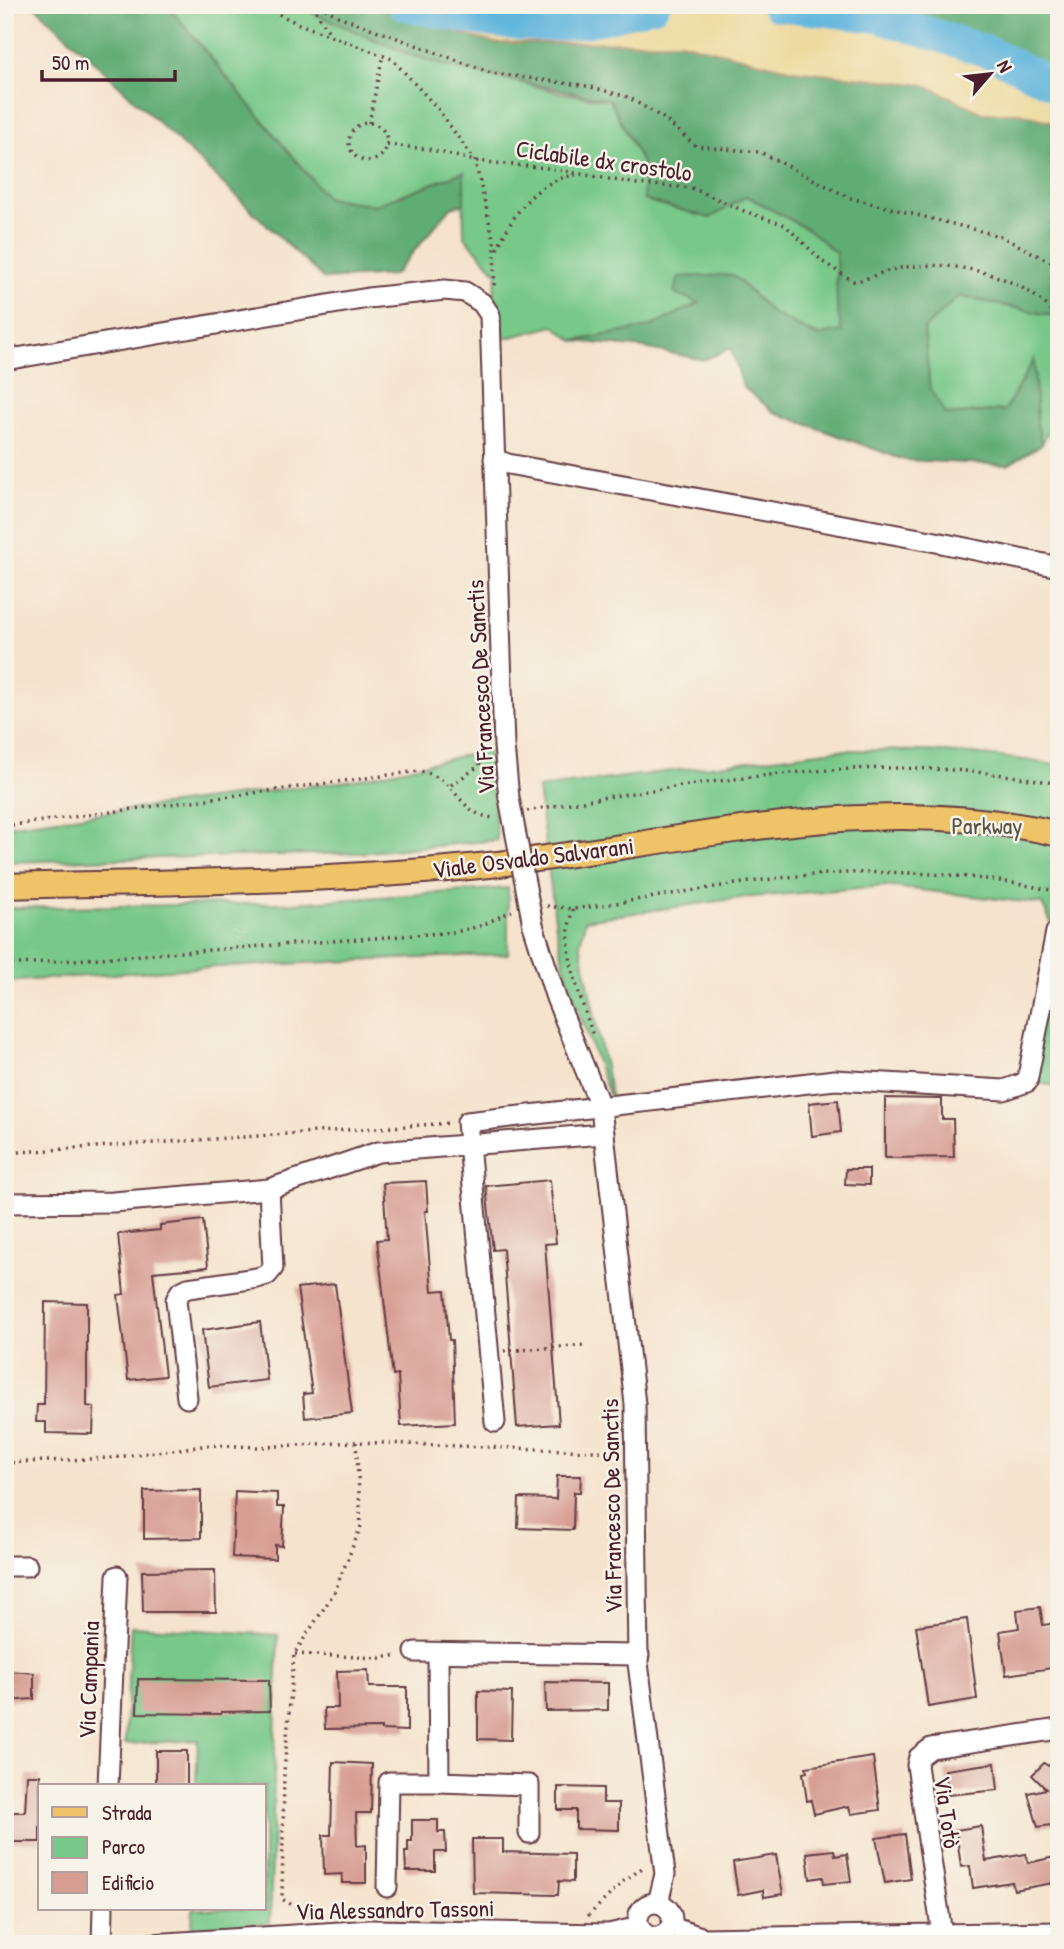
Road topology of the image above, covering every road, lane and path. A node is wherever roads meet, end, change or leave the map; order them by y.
1 (260, 5) edge
2 (312, 5) edge
3 (319, 5) edge
4 (331, 35) junction
5 (383, 54) junction
6 (369, 123) junction
7 (387, 145) junction
8 (475, 161) junction
9 (582, 174) junction
10 (496, 251) junction
11 (1059, 266) edge
12 (490, 315) junction
13 (1059, 319) edge
14 (5, 360) edge
15 (494, 459) junction
16 (1059, 567) edge
17 (484, 742) dead end
18 (1059, 784) edge
19 (451, 785) junction
20 (513, 809) junction
21 (5, 826) edge
22 (1059, 834) edge
23 (5, 886) edge
24 (1059, 892) edge
25 (573, 909) junction
26 (514, 911) dead end
27 (536, 916) junction
28 (1056, 932) dead end
29 (5, 965) edge
30 (593, 1037) dead end
31 (601, 1108) junction
32 (467, 1122) junction
33 (604, 1134) junction
34 (469, 1146) junction
35 (5, 1153) edge
36 (269, 1189) junction
37 (5, 1203) edge
38 (586, 1345) dead end
39 (488, 1352) junction
40 (187, 1398) dead end
41 (495, 1422) dead end
42 (635, 1453) junction
43 (5, 1463) edge
44 (5, 1566) edge
45 (27, 1566) dead end
46 (117, 1576) dead end
47 (415, 1652) joint
48 (438, 1653) junction
49 (294, 1654) dead end
50 (639, 1655) junction
51 (1059, 1729) edge
52 (439, 1782) junction
53 (108, 1784) edge
54 (529, 1833) dead end
55 (387, 1887) dead end
56 (658, 1903) junction
57 (103, 1910) edge
58 (671, 1927) junction
59 (1059, 1932) edge
60 (942, 1934) junction
61 (642, 1935) edge
62 (241, 1941) edge
63 (102, 1944) edge
64 (151, 1944) edge

1 - 4 path
2 - 4 path
3 - 11 path
4 - 5 path
5 - 6 path
5 - 8 path
6 - 7 path
6 - 7 path
7 - 8 path, Ciclabile dx crostolo
8 - 9 path, Ciclabile dx crostolo
8 - 10 path
9 - 10 path
9 - 13 path, Ciclabile dx crostolo
10 - 12 path
12 - 14 street
12 - 15 street, Via Francesco De Sanctis
15 - 16 street
15 - 20 street, Via Francesco De Sanctis
17 - 19 path
18 - 20 path
19 - 20 path
19 - 21 path
20 - 27 street, Via Francesco De Sanctis, bridge
22 - 23 main road, Viale Osvaldo Salvarani
24 - 25 path
25 - 27 path
25 - 30 path
26 - 29 path
27 - 31 street, Via Francesco De Sanctis
28 - 31 street
31 - 32 street
31 - 33 street, Via Francesco De Sanctis
32 - 34 street
32 - 35 path
33 - 34 street
33 - 42 street, Via Francesco De Sanctis
34 - 36 street
34 - 39 street
36 - 37 street
36 - 40 street
38 - 39 path
39 - 41 street
42 - 43 path
42 - 50 street, Via Francesco De Sanctis
44 - 45 street
46 - 53 street, Via Campania
47 - 48 street
47 - 49 path
48 - 50 street
48 - 52 street
50 - 56 street, Via Francesco De Sanctis
51 - 60 street, Via Totò
52 - 54 street
52 - 55 street
56 - 58 street
56 - 61 street
57 - 63 street
58 - 60 street
58 - 61 street
59 - 60 street
61 - 62 street, Via Alessandro Tassoni
62 - 64 street, Via Alessandro Tassoni

